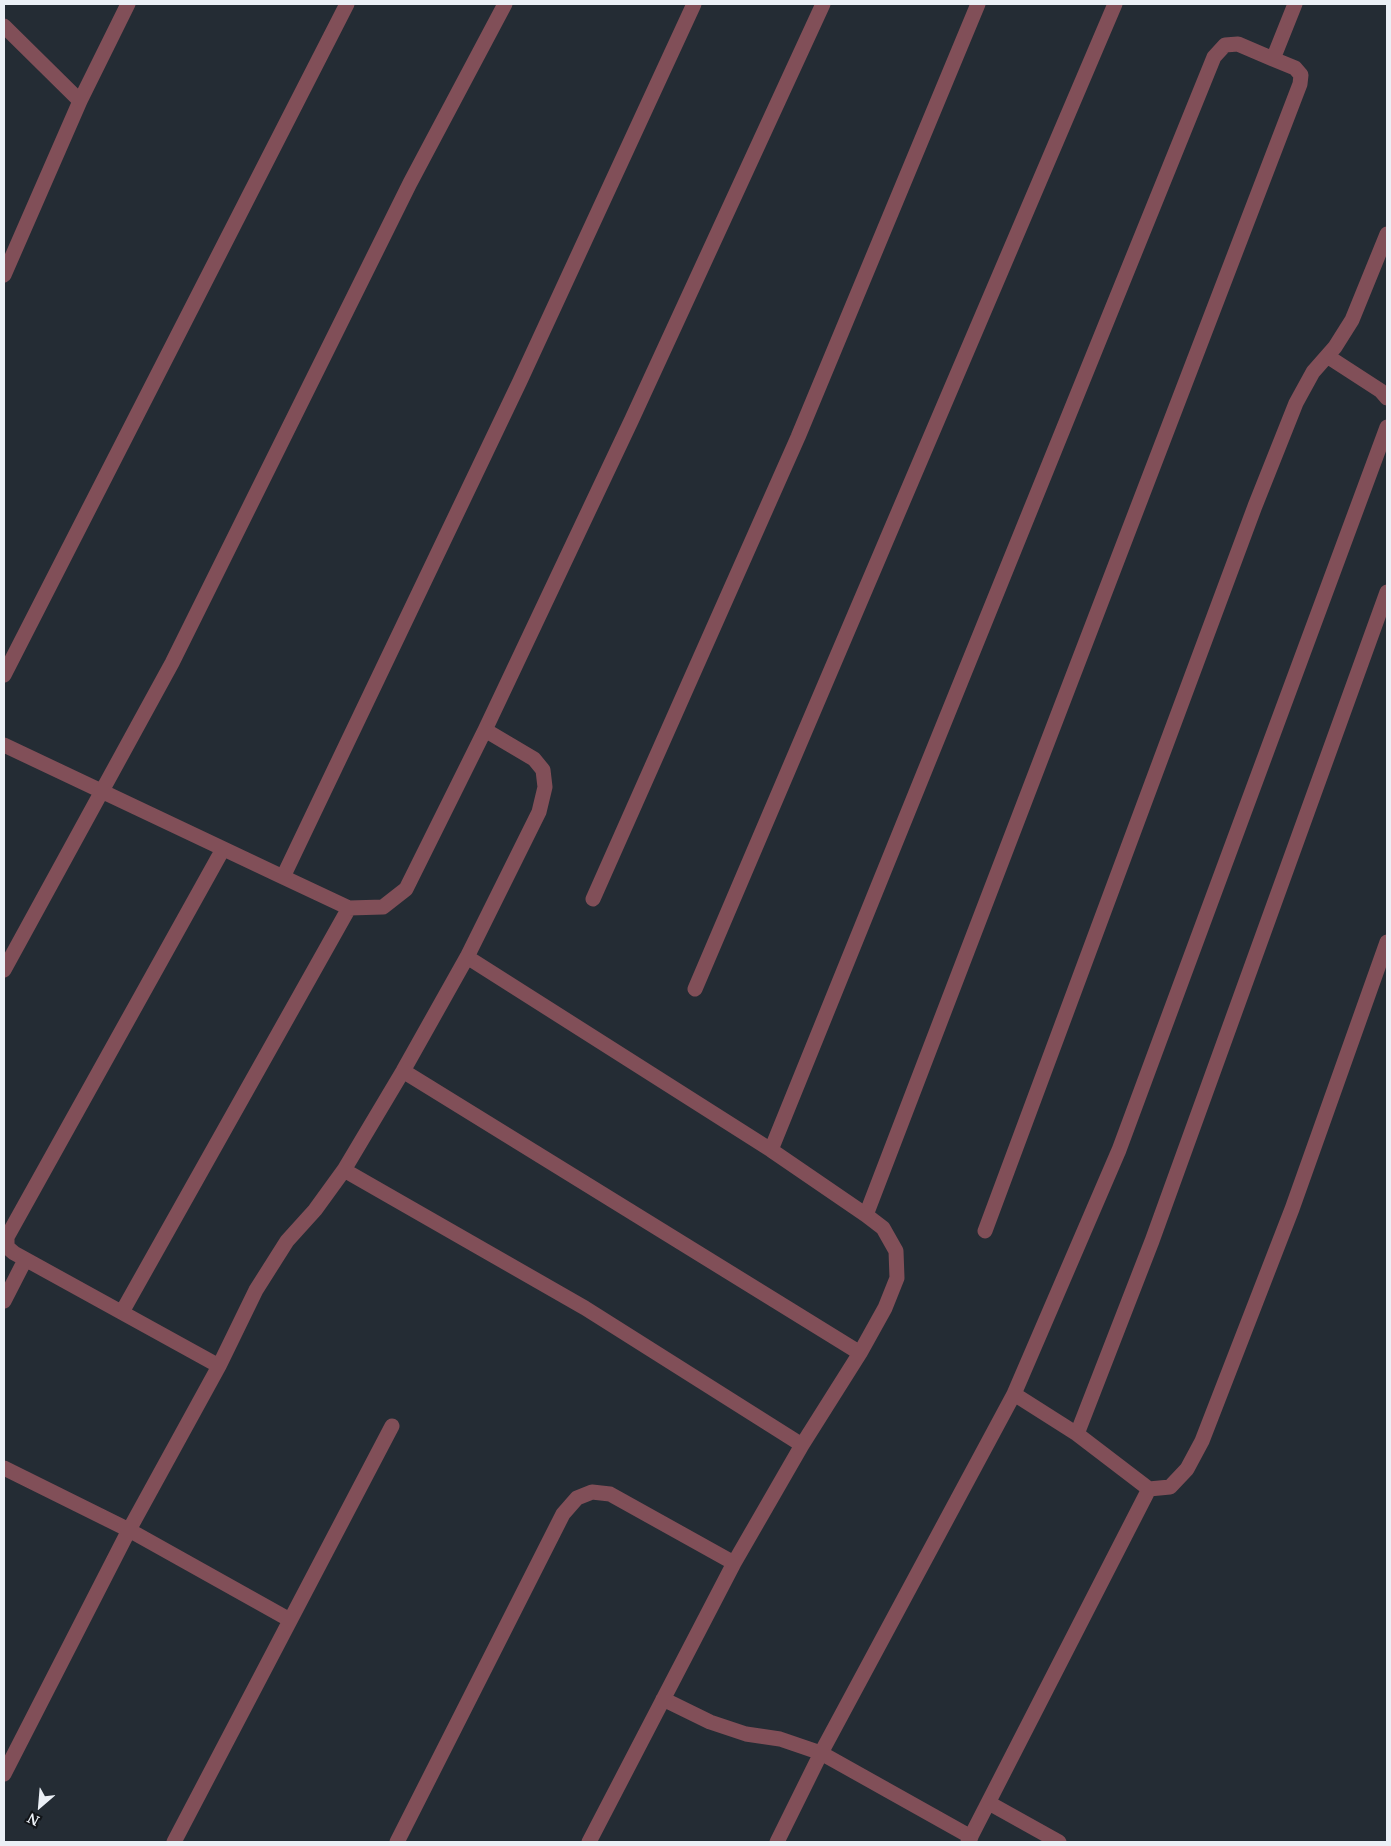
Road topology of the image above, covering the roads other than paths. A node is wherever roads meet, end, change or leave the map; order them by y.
1 (128, 4) edge
2 (348, 4) edge
3 (505, 4) edge
4 (694, 4) edge
5 (823, 4) edge
6 (978, 4) edge
7 (1115, 4) edge
8 (1295, 4) edge
9 (4, 26) edge
10 (1273, 59) junction
11 (80, 101) junction
12 (1387, 234) edge
13 (6, 264) edge
14 (1327, 356) junction
15 (1387, 398) edge
16 (1387, 427) edge
17 (1387, 592) edge
18 (4, 675) edge
19 (485, 730) junction
20 (4, 745) edge
21 (102, 790) junction
22 (222, 849) junction
23 (283, 877) junction
24 (593, 899) dead end
25 (349, 908) junction
26 (1387, 942) edge
27 (467, 957) junction
28 (4, 970) edge
29 (695, 989) dead end
30 (403, 1071) junction
31 (771, 1150) junction
32 (344, 1170) junction
33 (866, 1216) junction
34 (985, 1231) dead end
35 (25, 1260) junction
36 (4, 1301) edge
37 (122, 1312) junction
38 (860, 1353) junction
39 (219, 1366) junction
40 (1014, 1394) junction
41 (392, 1426) dead end
42 (1077, 1434) junction
43 (802, 1445) junction
44 (4, 1468) edge
45 (1149, 1489) junction
46 (129, 1530) junction
47 (734, 1563) junction
48 (290, 1620) junction
49 (663, 1699) junction
50 (821, 1753) junction
51 (4, 1774) edge
52 (988, 1803) junction
53 (970, 1840) edge
54 (174, 1842) edge
55 (397, 1842) edge
56 (589, 1842) edge
57 (777, 1842) edge
58 (1059, 1842) edge

1 - 11 street
2 - 18 street
3 - 21 street
4 - 23 street
5 - 19 street
6 - 24 street
7 - 29 street
8 - 10 street
9 - 11 street
10 - 31 street
10 - 33 street
11 - 13 street
12 - 14 street
14 - 15 street
14 - 34 street
16 - 40 street
17 - 42 street
19 - 25 street
19 - 27 street
20 - 21 street
21 - 22 street
21 - 28 street
22 - 23 street
22 - 35 street
23 - 25 street
25 - 37 street
26 - 45 street
27 - 30 street
27 - 31 street
30 - 32 street
30 - 38 street
31 - 33 street
32 - 39 street
32 - 43 street
33 - 38 street
35 - 36 street
35 - 37 street
37 - 39 street
38 - 43 street
39 - 46 street
40 - 42 street
40 - 50 street
41 - 48 street
42 - 45 street
43 - 47 street
44 - 46 street
45 - 52 street
46 - 48 street
46 - 51 street
47 - 49 street
47 - 55 street
48 - 54 street
49 - 50 street
49 - 56 street
50 - 53 street
50 - 57 street
52 - 53 street
52 - 58 street

